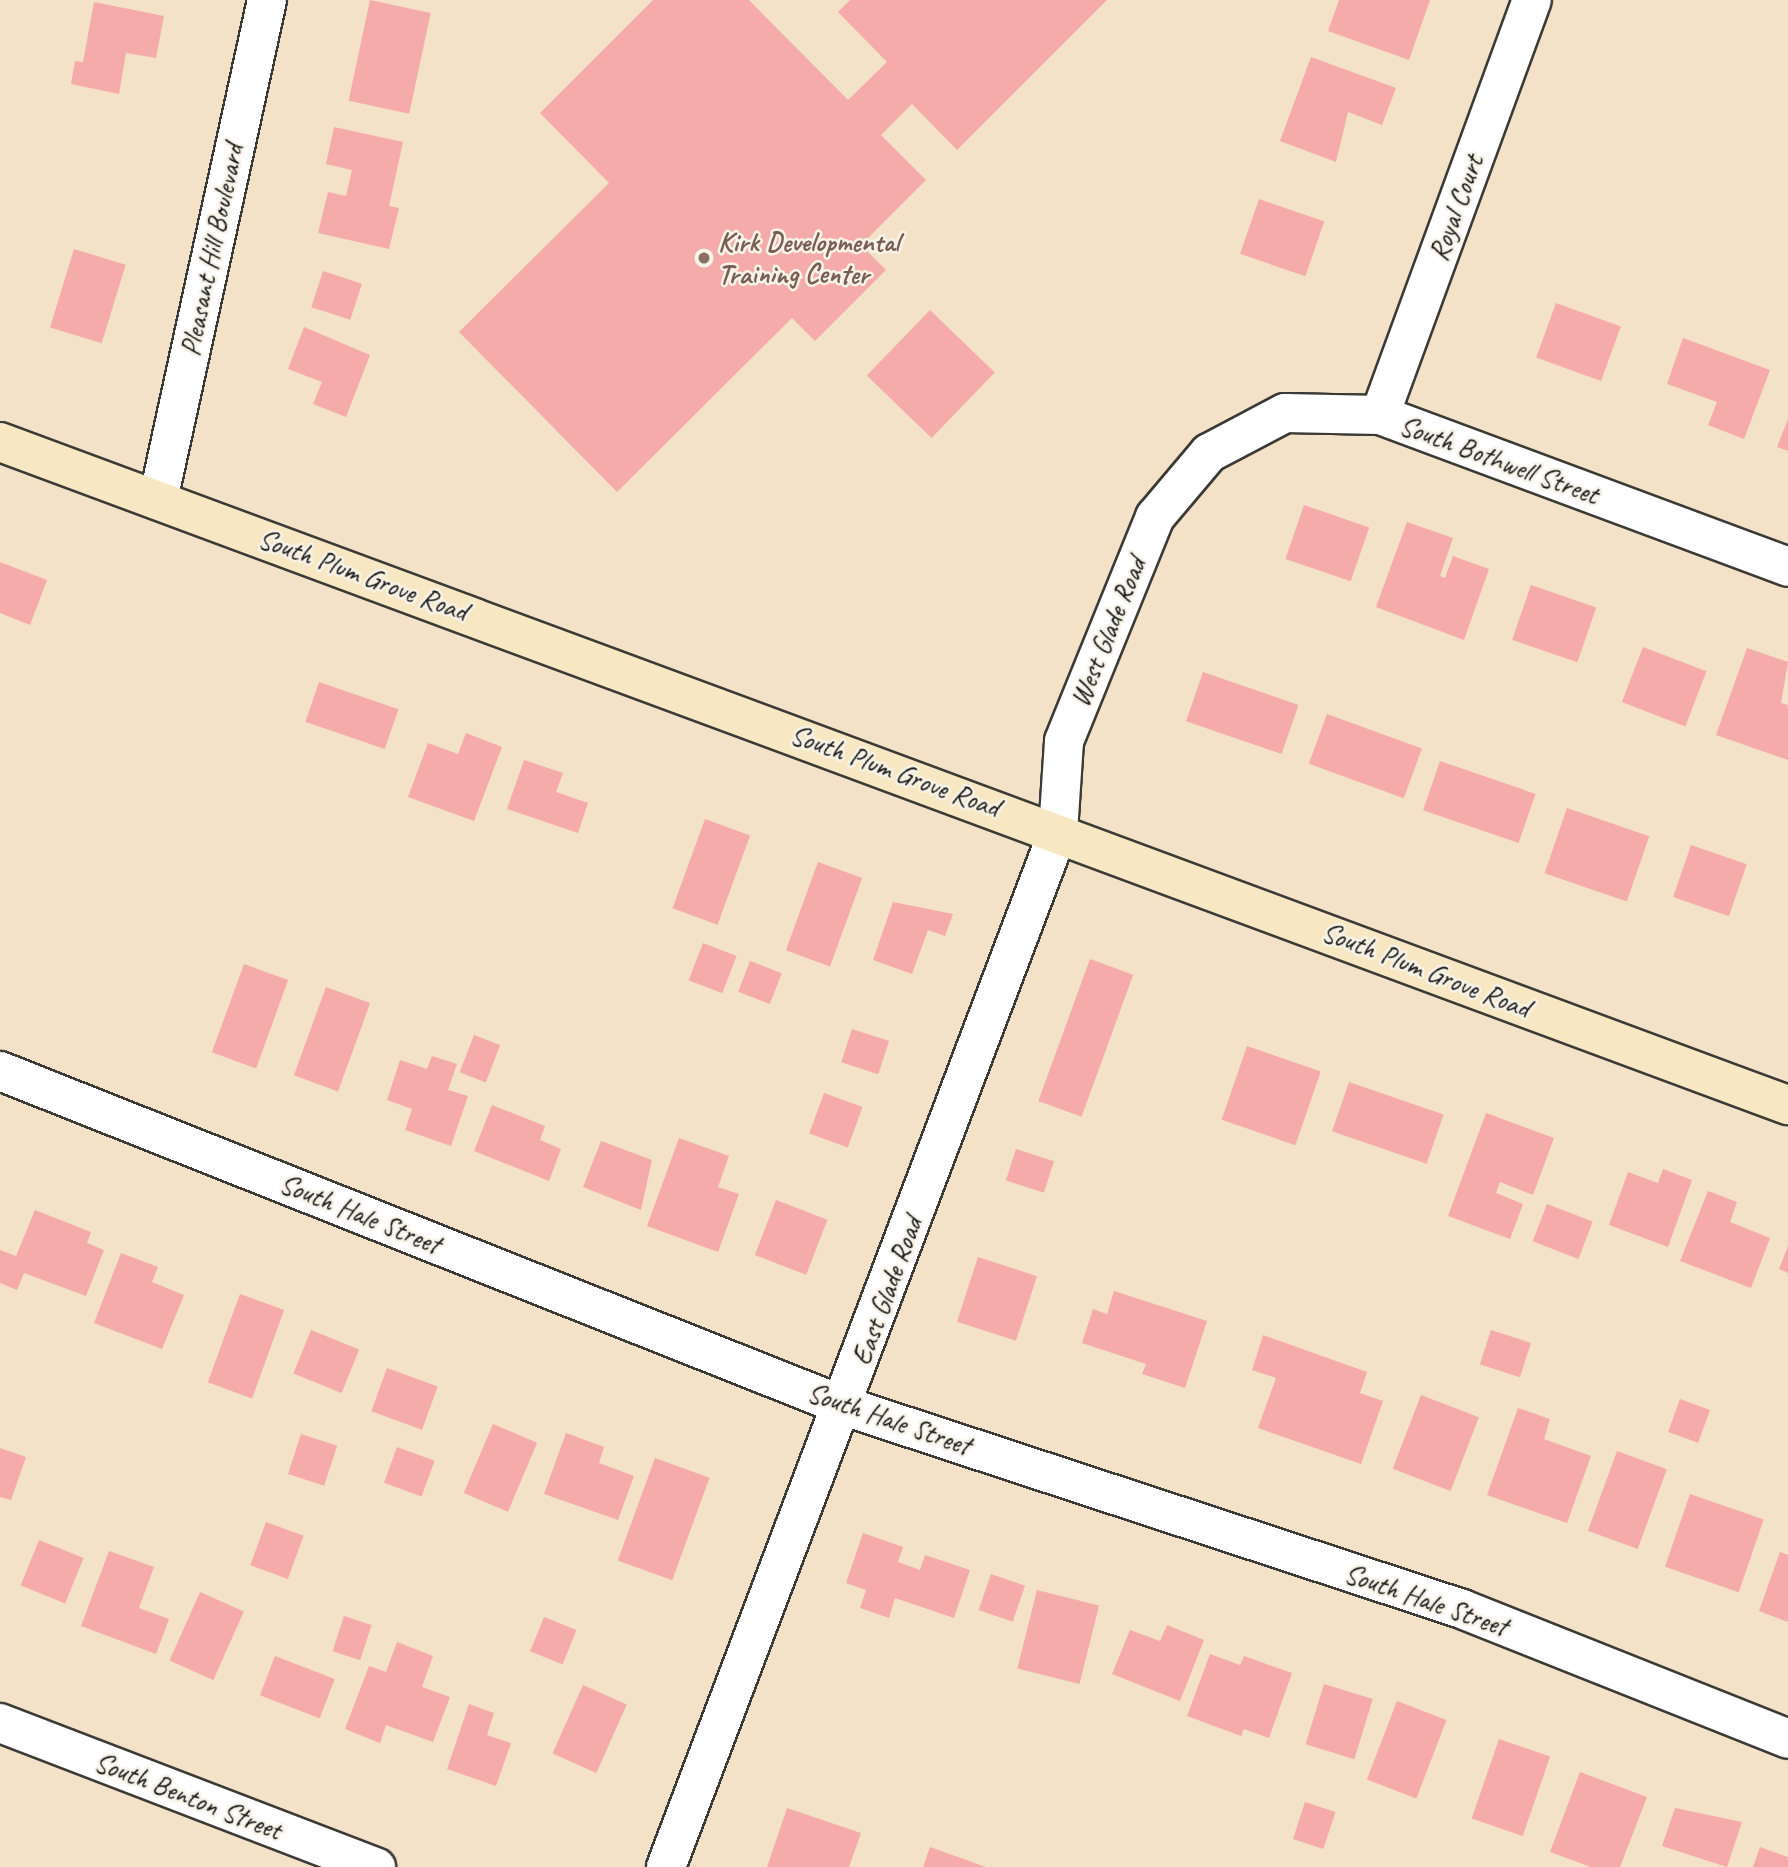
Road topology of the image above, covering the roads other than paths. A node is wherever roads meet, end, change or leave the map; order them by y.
1 (267, 0) edge
2 (1532, 0) edge
3 (1380, 415) junction
4 (0, 442) edge
5 (1209, 453) joint
6 (158, 500) junction
7 (1788, 567) edge
8 (1058, 832) junction
9 (0, 1072) edge
10 (1788, 1105) edge
11 (844, 1406) junction
12 (0, 1723) edge
13 (1788, 1739) edge
14 (376, 1867) edge
15 (666, 1867) edge

1 - 6 street, Pleasant Hill Boulevard
2 - 3 street, Royal Court
3 - 5 street, South Bothwell Street
3 - 7 street, South Bothwell Street
4 - 6 main road, South Plum Grove Road
5 - 8 street, West Glade Road
6 - 8 main road, South Plum Grove Road
8 - 10 main road, South Plum Grove Road
8 - 11 street, East Glade Road
9 - 11 street, South Hale Street
11 - 13 street, South Hale Street
11 - 15 street, East Glade Road
12 - 14 street, South Benton Street

